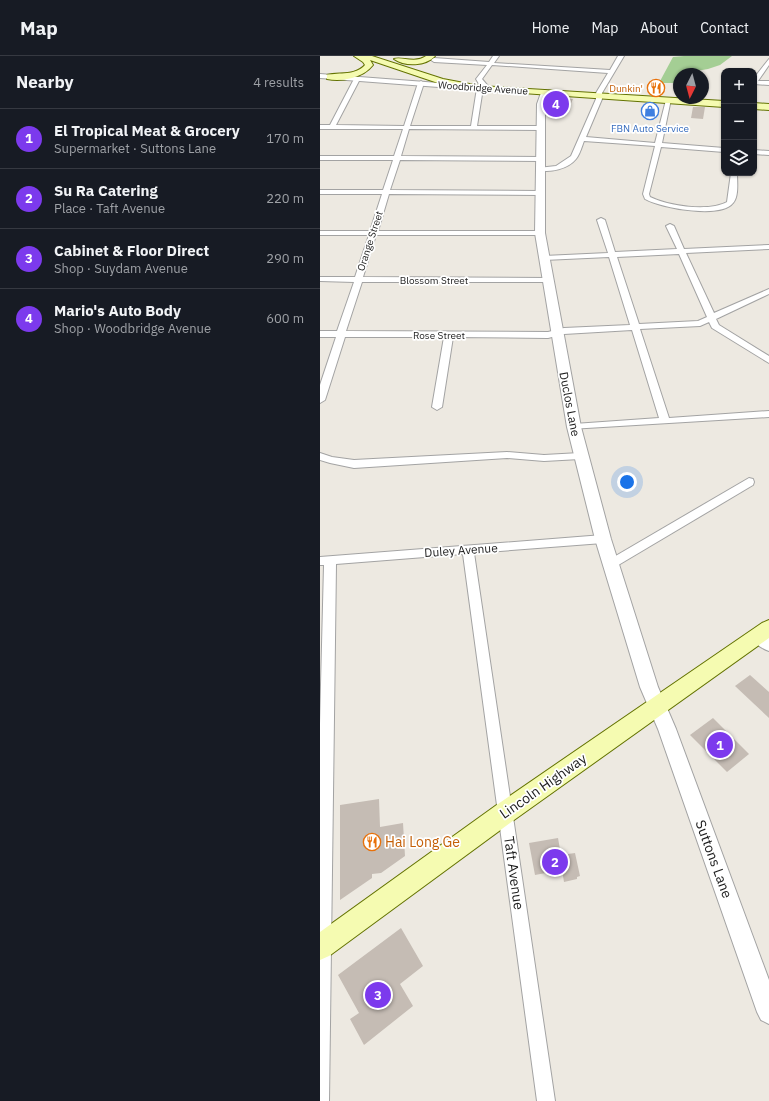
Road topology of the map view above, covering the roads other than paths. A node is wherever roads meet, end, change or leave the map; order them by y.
1 (358, 56) edge
2 (364, 56) edge
3 (380, 56) edge
4 (496, 56) edge
5 (621, 56) edge
6 (434, 62) edge
7 (769, 62) edge
8 (490, 64) junction
9 (364, 71) junction
10 (611, 72) junction
11 (320, 76) edge
12 (330, 77) junction
13 (757, 78) edge
14 (357, 79) junction
15 (442, 79) junction
16 (757, 82) edge
17 (420, 83) junction
18 (769, 83) edge
19 (482, 87) junction
20 (545, 92) junction
21 (599, 96) junction
22 (669, 100) junction
23 (721, 104) edge
24 (757, 106) edge
25 (769, 107) edge
26 (320, 127) edge
27 (332, 127) junction
28 (406, 128) junction
29 (474, 128) junction
30 (540, 128) junction
31 (583, 139) junction
32 (658, 144) junction
33 (721, 150) edge
34 (757, 152) edge
35 (769, 153) edge
36 (320, 158) edge
37 (397, 158) junction
38 (540, 164) junction
39 (734, 176) edge
40 (320, 192) edge
41 (386, 192) junction
42 (540, 193) junction
43 (601, 220) dead end
44 (670, 226) dead end
45 (320, 233) edge
46 (373, 233) junction
47 (540, 233) junction
48 (769, 246) edge
49 (680, 251) junction
50 (611, 254) junction
51 (544, 258) junction
52 (320, 279) edge
53 (358, 280) junction
54 (548, 280) junction
55 (769, 291) edge
56 (759, 296) junction
57 (769, 302) edge
58 (710, 319) junction
59 (635, 327) junction
60 (557, 333) junction
61 (320, 334) edge
62 (340, 334) junction
63 (449, 335) junction
64 (769, 360) edge
65 (320, 400) edge
66 (437, 407) dead end
67 (769, 414) edge
68 (665, 420) junction
69 (574, 427) junction
70 (320, 456) edge
71 (580, 456) junction
72 (749, 482) dead end
73 (603, 539) junction
74 (468, 550) junction
75 (325, 561) edge
76 (611, 564) junction
77 (765, 636) edge
78 (657, 707) junction
79 (506, 812) junction
80 (322, 946) edge
81 (769, 1012) edge
82 (320, 1101) edge
83 (546, 1101) edge

1 - 9 main road
2 - 15 main road
3 - 6 main road
3 - 15 main road
4 - 8 street
5 - 10 street
6 - 8 street
6 - 15 main road
7 - 13 street
8 - 10 street
8 - 19 street
9 - 12 main road
9 - 14 main road
10 - 21 street
11 - 12 street, Woodbridge Avenue
12 - 14 street, Woodbridge Avenue
14 - 17 street, Woodbridge Avenue
14 - 27 street
15 - 17 street, Woodbridge Avenue
15 - 19 main road
16 - 18 street
17 - 19 street, Woodbridge Avenue
17 - 28 street, Orange Street
19 - 20 main road, Woodbridge Avenue
19 - 29 street
20 - 21 main road, Woodbridge Avenue
20 - 30 street, Duclos Lane
21 - 22 main road, Woodbridge Avenue
21 - 31 street
22 - 23 main road, Woodbridge Avenue
22 - 32 street
24 - 25 main road
26 - 27 street
27 - 28 street
28 - 29 street
28 - 37 street, Orange Street
29 - 30 street
30 - 38 street, Duclos Lane
31 - 32 street
31 - 38 street
32 - 33 street
32 - 39 street
34 - 35 street
36 - 37 street
37 - 38 street
37 - 41 street, Orange Street
38 - 42 street, Duclos Lane
40 - 41 street
41 - 42 street
41 - 46 street, Orange Street
42 - 47 street, Duclos Lane
43 - 50 street
44 - 49 street
45 - 46 street
46 - 47 street
46 - 53 street, Orange Street
47 - 51 street, Duclos Lane
48 - 49 street
49 - 50 street
49 - 58 street
50 - 51 street
50 - 59 street
51 - 54 street, Duclos Lane
52 - 53 street, Blossom Street
53 - 54 street, Blossom Street
53 - 62 street, Orange Street
54 - 60 street, Duclos Lane
55 - 56 street, Rose Street
56 - 57 street
56 - 58 street, Rose Street
58 - 59 street, Rose Street
58 - 64 street
59 - 60 street, Rose Street
59 - 68 street
60 - 63 street, Rose Street
60 - 69 street, Duclos Lane
61 - 62 street, Rose Street
62 - 63 street, Rose Street
62 - 65 street, Orange Street
63 - 66 street
67 - 68 street
68 - 69 street
69 - 71 street, Duclos Lane
70 - 71 street
71 - 73 street, Duclos Lane
72 - 76 street
73 - 74 street, Duley Avenue
73 - 76 street, Duclos Lane
74 - 75 street, Duley Avenue
74 - 79 street, Taft Avenue
75 - 80 street
76 - 78 street, Duclos Lane
77 - 78 main road, Lincoln Highway
78 - 79 main road, Lincoln Highway
78 - 81 street, Suttons Lane
79 - 80 main road, Lincoln Highway
79 - 83 street, Taft Avenue
80 - 82 street

